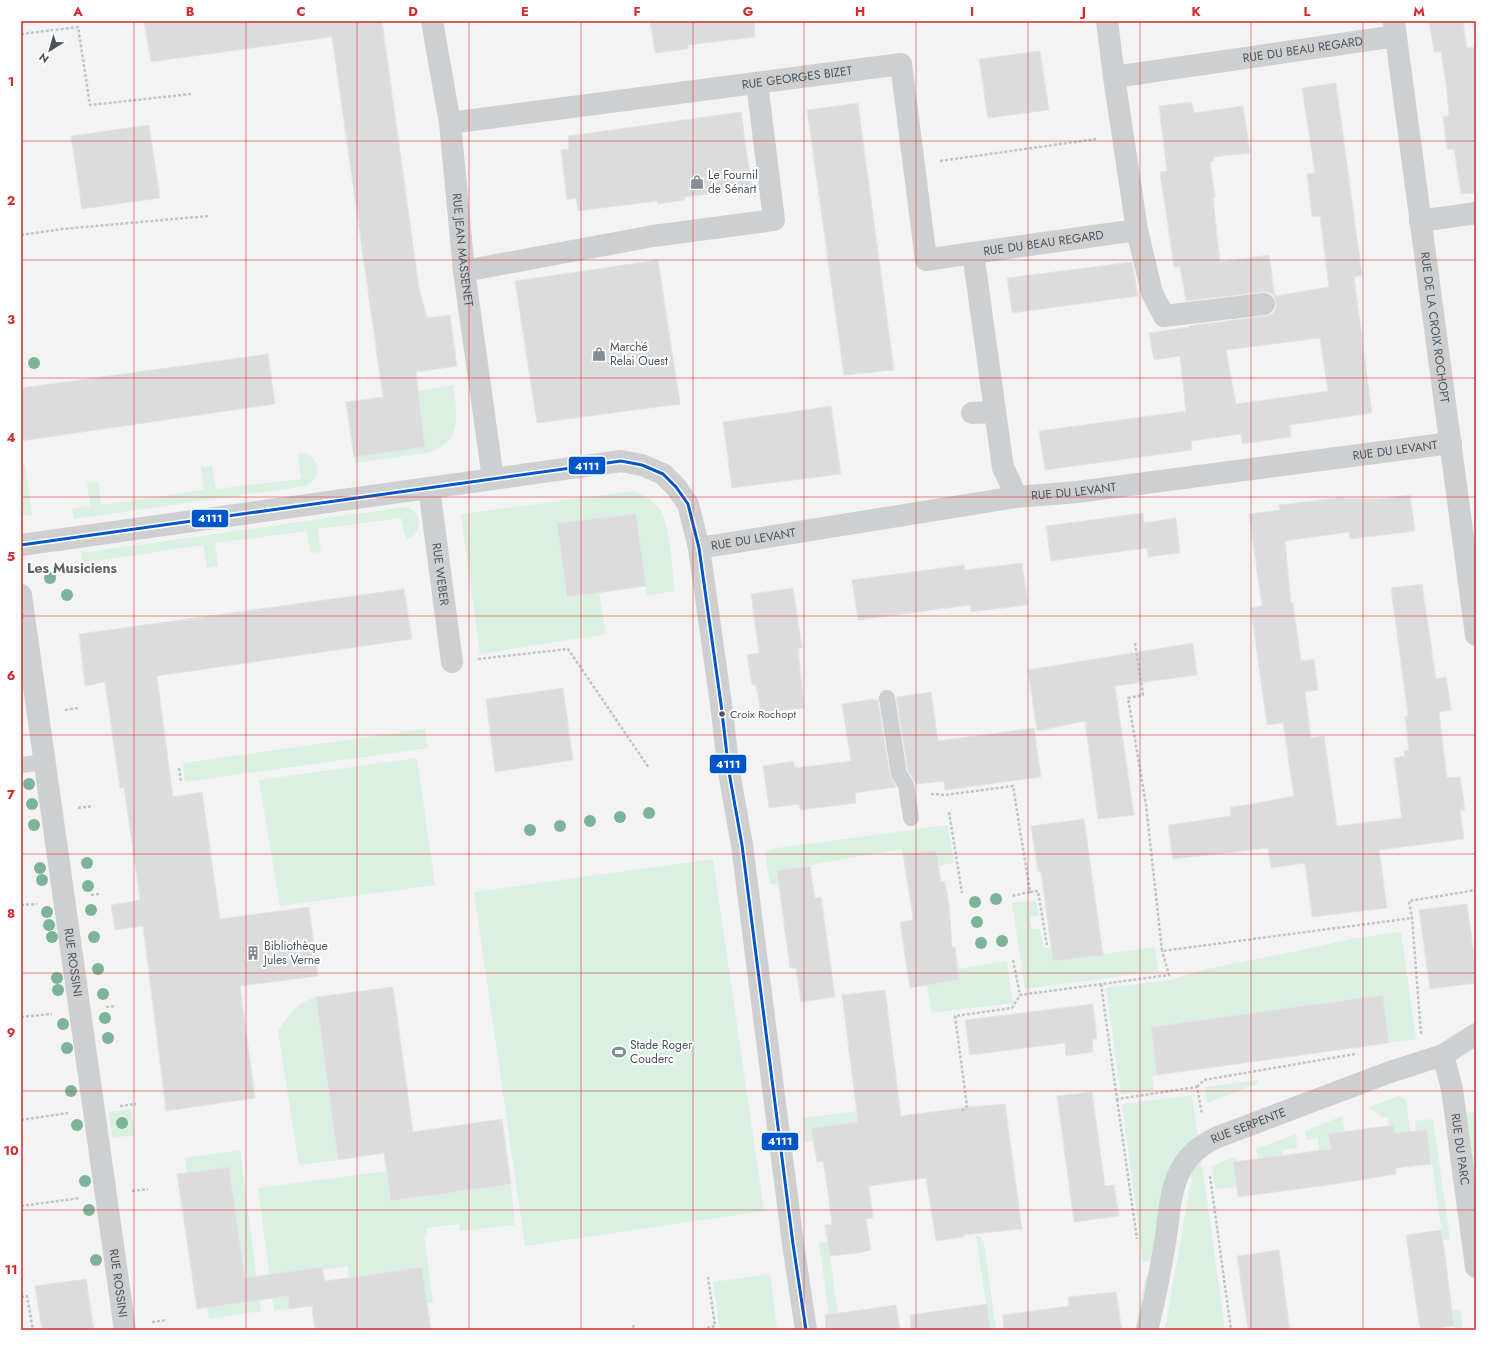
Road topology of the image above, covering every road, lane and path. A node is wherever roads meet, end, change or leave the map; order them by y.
1 (432, 21) edge
2 (1107, 21) edge
3 (1395, 28) edge
4 (21, 34) edge
5 (1114, 77) junction
6 (757, 83) junction
7 (191, 94) dead end
8 (450, 123) junction
9 (1097, 139) dead end
10 (934, 161) dead end
11 (1476, 212) edge
12 (208, 216) dead end
13 (1420, 221) junction
14 (1137, 230) junction
15 (21, 235) edge
16 (973, 253) junction
17 (464, 271) junction
18 (1264, 304) dead end
19 (995, 412) junction
20 (972, 414) dead end
21 (1450, 443) junction
22 (493, 479) junction
23 (429, 488) junction
24 (1016, 497) junction
25 (21, 545) edge
26 (699, 548) junction
27 (21, 595) edge
28 (1476, 634) edge
29 (1135, 643) dead end
30 (452, 662) joint
31 (26, 667) edge
32 (887, 698) dead end
33 (45, 762) junction
34 (21, 765) edge
35 (179, 768) dead end
36 (649, 768) dead end
37 (181, 782) dead end
38 (925, 794) dead end
39 (949, 812) dead end
40 (911, 818) dead end
41 (1476, 890) edge
42 (1030, 892) junction
43 (962, 893) dead end
44 (1011, 896) dead end
45 (1412, 918) junction
46 (1047, 945) dead end
47 (1162, 951) junction
48 (1013, 960) dead end
49 (1101, 984) junction
50 (1020, 995) junction
51 (1476, 1034) edge
52 (1357, 1054) dead end
53 (1433, 1059) junction
54 (1197, 1088) junction
55 (1117, 1099) junction
56 (962, 1111) dead end
57 (1202, 1118) dead end
58 (1210, 1172) dead end
59 (83, 1197) dead end
60 (21, 1206) edge
61 (1137, 1241) dead end
62 (1476, 1267) edge
63 (708, 1277) dead end
64 (21, 1297) edge
65 (633, 1325) dead end
66 (707, 1328) dead end
67 (33, 1330) edge
68 (125, 1330) edge
69 (634, 1330) edge
70 (806, 1330) edge
71 (1146, 1330) edge
72 (1231, 1330) edge

1 - 8 street, RUE JEAN MASSENET
2 - 5 street
3 - 5 street, RUE DU BEAU REGARD
3 - 13 street, RUE DE LA CROIX ROCHOPT
4 - 7 path
5 - 14 street
6 - 8 street, RUE GEORGES BIZET
6 - 16 street, RUE GEORGES BIZET
6 - 17 street
8 - 17 street, RUE JEAN MASSENET
9 - 10 path
11 - 13 street
12 - 15 path
13 - 21 street, RUE DE LA CROIX ROCHOPT
14 - 16 street, RUE DU BEAU REGARD
14 - 18 street
16 - 19 street, RUE DU BEAU REGARD
17 - 22 street, RUE JEAN MASSENET
19 - 20 street
19 - 24 street, RUE DU BEAU REGARD
21 - 24 street, RUE DU LEVANT
21 - 28 street, RUE DE LA CROIX ROCHOPT
22 - 23 street
22 - 26 street
23 - 25 street
23 - 30 street, RUE WEBER
24 - 26 street, RUE DU LEVANT
26 - 70 street
27 - 31 street, RUE ROSSINI
29 - 47 path
30 - 36 path
31 - 33 street, RUE ROSSINI
32 - 40 lane
33 - 34 lane
33 - 68 street, RUE ROSSINI
35 - 37 path
38 - 42 path
39 - 43 path
41 - 45 path
42 - 44 path
42 - 46 path
45 - 47 path
45 - 53 path
47 - 49 path
48 - 50 path
49 - 50 path
49 - 55 path
50 - 56 path
51 - 53 street, RUE SERPENTE
52 - 54 path
53 - 62 street, RUE DU PARC
53 - 71 street, RUE SERPENTE
54 - 55 path
54 - 57 path
55 - 61 path
58 - 72 path
59 - 60 path
63 - 66 path
64 - 67 path
65 - 69 path

